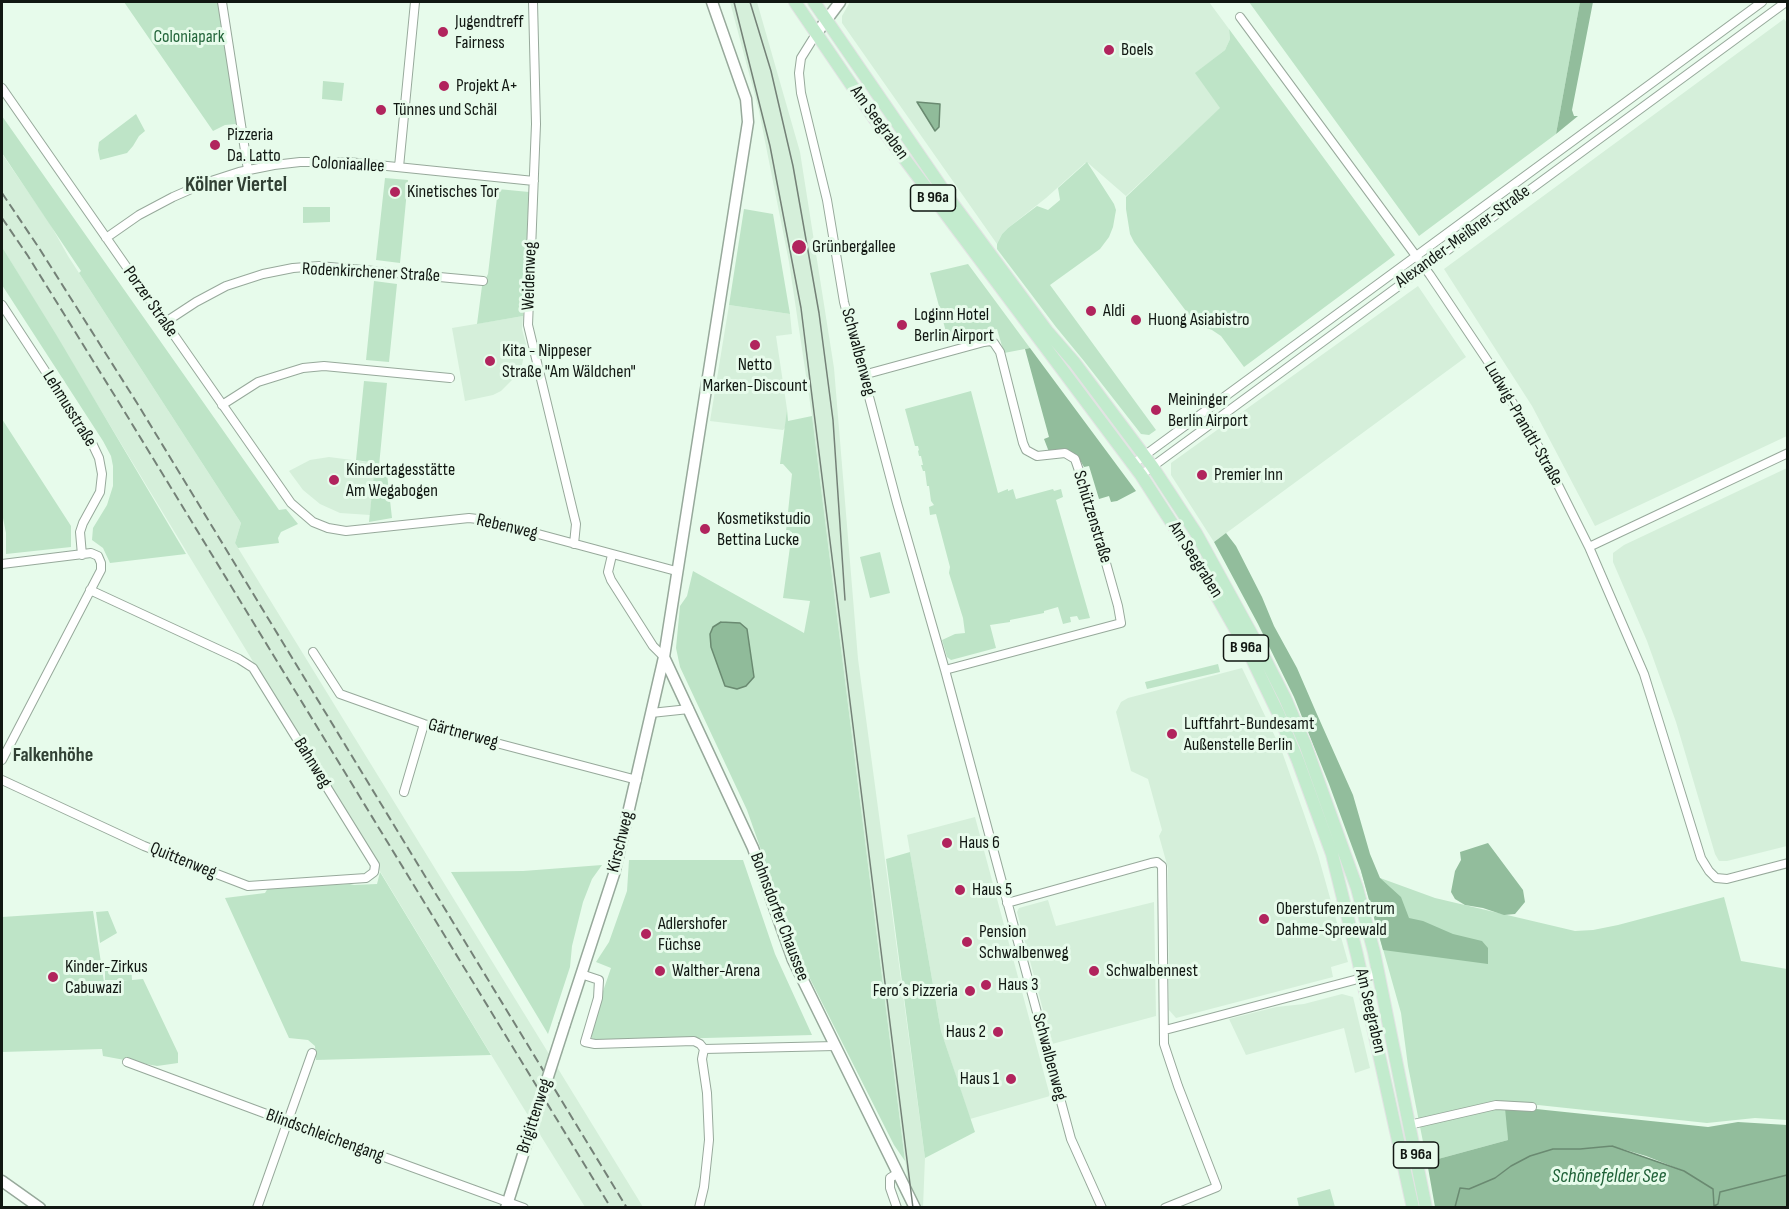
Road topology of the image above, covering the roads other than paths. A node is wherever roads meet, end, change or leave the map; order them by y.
1 (222, 2) edge
2 (415, 2) edge
3 (533, 2) edge
4 (712, 2) edge
5 (795, 2) edge
6 (814, 2) edge
7 (840, 2) edge
8 (1762, 2) edge
9 (1786, 2) edge
10 (1240, 17) dead end
11 (826, 20) junction
12 (816, 34) junction
13 (2, 88) edge
14 (399, 167) junction
15 (248, 170) junction
16 (534, 182) junction
17 (106, 238) junction
18 (1416, 255) junction
19 (1424, 266) junction
20 (483, 281) dead end
21 (2, 304) edge
22 (164, 323) junction
23 (863, 375) junction
24 (450, 378) dead end
25 (222, 405) junction
26 (1788, 453) edge
27 (1149, 461) junction
28 (1133, 464) junction
29 (1141, 475) junction
30 (301, 514) joint
31 (574, 544) junction
32 (1589, 547) junction
33 (86, 554) junction
34 (612, 555) junction
35 (2, 564) edge
36 (676, 571) junction
37 (90, 590) junction
38 (313, 652) dead end
39 (664, 657) junction
40 (945, 670) junction
41 (689, 709) junction
42 (651, 712) junction
43 (424, 724) junction
44 (2, 760) edge
45 (2, 780) edge
46 (637, 780) junction
47 (404, 792) dead end
48 (1788, 863) edge
49 (374, 872) joint
50 (1007, 903) junction
51 (581, 974) junction
52 (1377, 974) junction
53 (1362, 978) junction
54 (565, 1024) joint
55 (1165, 1030) junction
56 (835, 1046) junction
57 (704, 1048) junction
58 (312, 1053) dead end
59 (127, 1062) dead end
60 (1532, 1107) dead end
61 (288, 1122) junction
62 (1409, 1125) junction
63 (898, 1173) junction
64 (2, 1181) edge
65 (507, 1205) edge
66 (40, 1208) edge
67 (257, 1208) edge
68 (524, 1208) edge
69 (699, 1208) edge
70 (897, 1208) edge
71 (915, 1208) edge
72 (1102, 1208) edge
73 (1165, 1208) edge
74 (1413, 1208) edge
75 (1426, 1208) edge

1 - 15 street
2 - 14 street
3 - 16 street, Weidenweg
4 - 36 street
5 - 12 main road, Am Seegraben / B 96a
6 - 11 main road, Am Seegraben / B 96a
7 - 11 street
8 - 18 street, Alexander-Meißner-Straße
9 - 19 street, Alexander-Meißner-Straße
10 - 18 street, Ludwig-Prandtl-Straße
11 - 12 street
11 - 27 main road, Am Seegraben / B 96a
12 - 23 street, Schwalbenweg
12 - 28 main road, Am Seegraben / B 96a
13 - 17 street, Porzer Straße
14 - 15 street, Coloniaallee
14 - 16 street, Coloniaallee
15 - 17 street, Coloniaallee
16 - 31 street, Weidenweg
17 - 22 street, Porzer Straße
18 - 19 street, Ludwig-Prandtl-Straße
18 - 27 street, Alexander-Meißner-Straße
19 - 27 street, Alexander-Meißner-Straße
19 - 32 street, Ludwig-Prandtl-Straße
20 - 22 street, Rodenkirchener Straße
21 - 33 street, Lehmusstraße
22 - 25 street, Porzer Straße
23 - 40 street, Schwalbenweg
23 - 40 street, Schützenstraße
24 - 25 street
25 - 30 street, Porzer Straße
26 - 32 street
27 - 28 street, Alexander-Meißner-Straße
27 - 29 street, Alexander-Meißner-Straße
27 - 52 main road, Am Seegraben / B 96a
28 - 29 main road, Am Seegraben / B 96a
29 - 53 main road, Am Seegraben / B 96a
30 - 31 street, Rebenweg
31 - 34 street, Rebenweg
32 - 48 street, Ludwig-Prandtl-Straße
33 - 35 street
33 - 37 street, Lehmusstraße
34 - 36 street, Rebenweg
34 - 39 street
36 - 39 street, Kirschweg
37 - 44 street
37 - 49 street, Bahnweg
38 - 43 street, Gärtnerweg
39 - 41 street, Bohnsdorfer Chaussee
39 - 42 street, Kirschweg
40 - 50 street, Schwalbenweg
41 - 42 street
41 - 56 street, Bohnsdorfer Chaussee
42 - 46 street, Kirschweg
43 - 46 street, Gärtnerweg
43 - 47 street
45 - 49 street, Quittenweg
46 - 51 street, Kirschweg
50 - 55 street
50 - 72 street, Schwalbenweg
51 - 54 street, Kirschweg
51 - 57 street
52 - 53 street
52 - 62 main road, Am Seegraben / B 96a
53 - 55 street
53 - 74 main road, Am Seegraben / B 96a
54 - 65 street, Brigittenweg, bridge
55 - 73 street
56 - 57 street
56 - 63 street, Bohnsdorfer Chaussee
57 - 69 street
58 - 61 street
59 - 61 street, Blindschleichengang
60 - 62 street
61 - 65 street, Blindschleichengang
61 - 67 street
62 - 75 main road, Am Seegraben / B 96a
63 - 70 street
63 - 71 street, Bohnsdorfer Chaussee
64 - 66 street
65 - 68 street, Blindschleichengang

